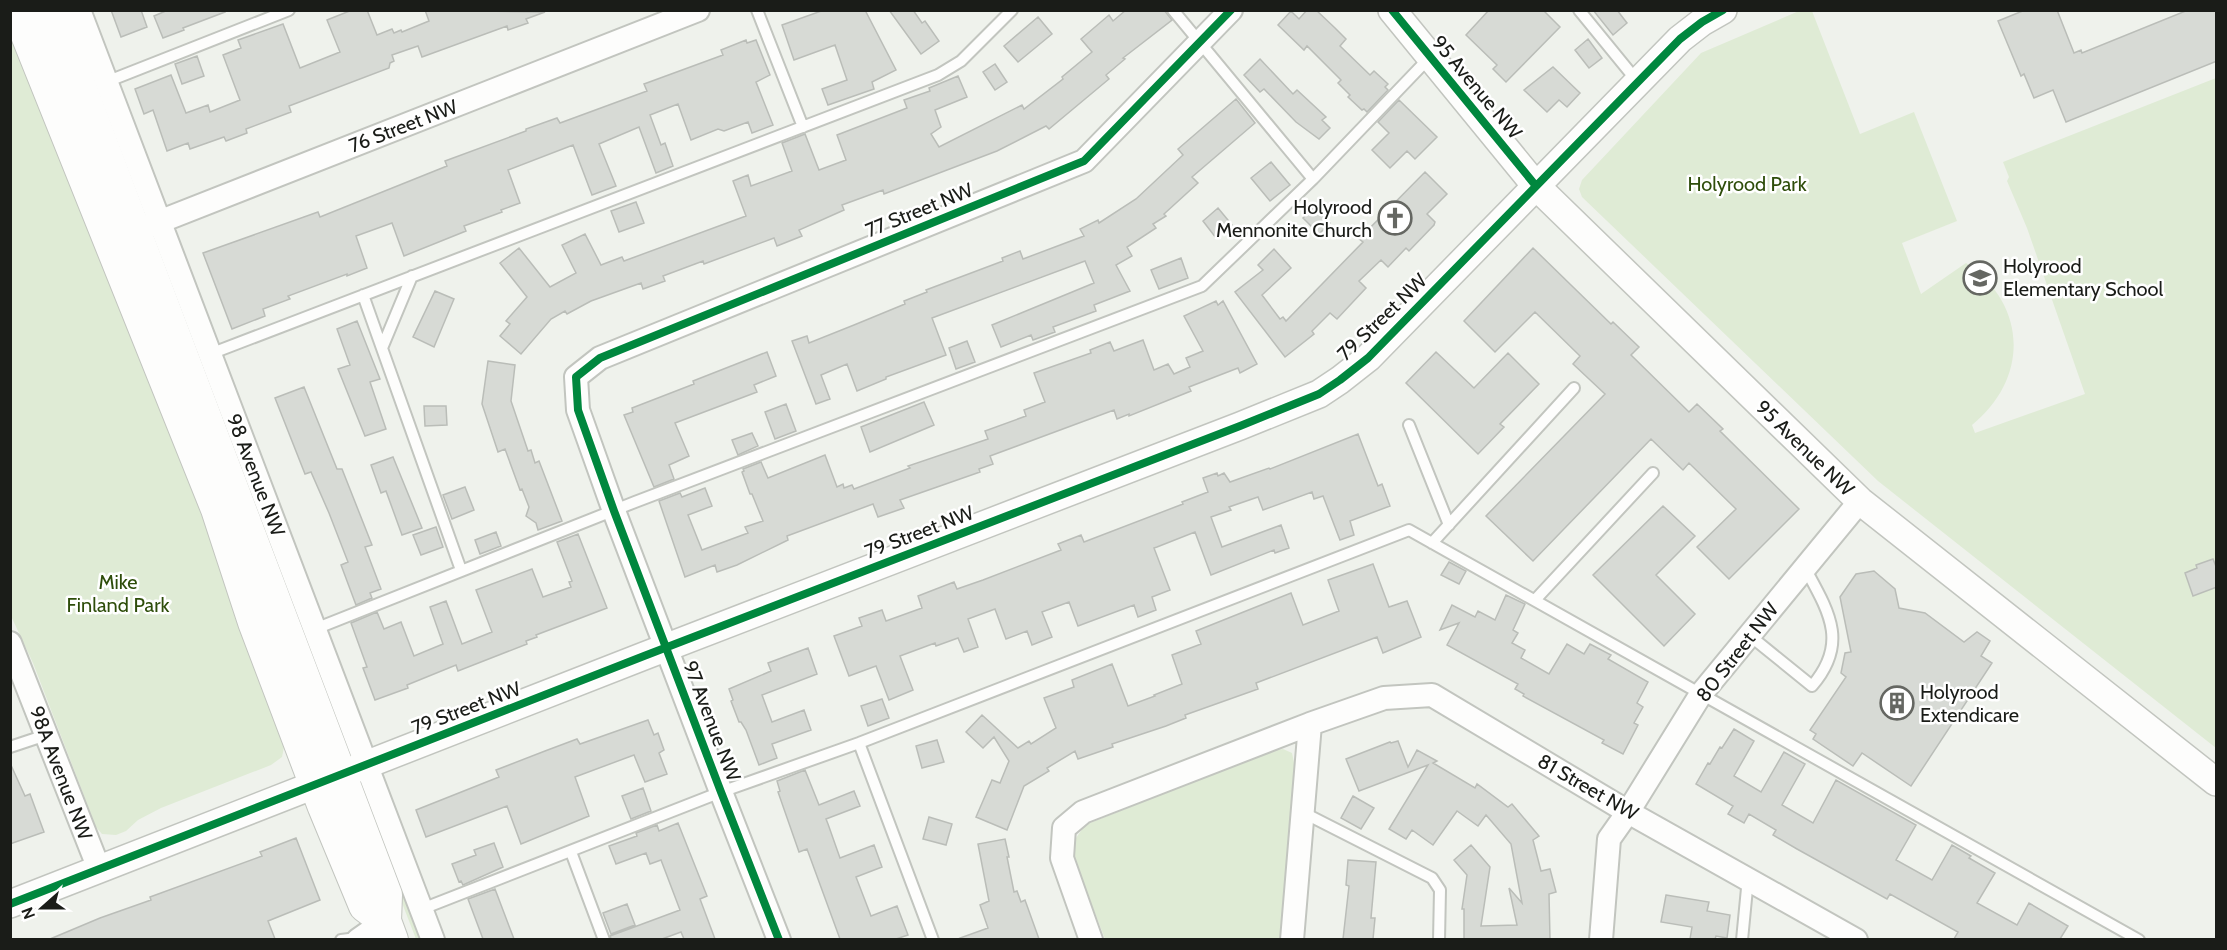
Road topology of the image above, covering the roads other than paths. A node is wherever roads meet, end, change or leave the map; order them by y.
1 (17, 10) edge
2 (51, 10) edge
3 (79, 10) edge
4 (289, 10) edge
5 (698, 10) edge
6 (757, 10) edge
7 (1012, 10) edge
8 (1173, 10) edge
9 (1231, 10) edge
10 (1392, 10) edge
11 (1579, 10) edge
12 (1723, 10) edge
13 (1199, 41) junction
14 (1430, 57) junction
15 (106, 81) junction
16 (1637, 81) junction
17 (803, 127) junction
18 (1313, 179) junction
19 (1536, 186) junction
20 (134, 231) junction
21 (412, 276) junction
22 (363, 295) junction
23 (382, 348) junction
24 (210, 354) junction
25 (576, 377) joint
26 (1574, 388) dead end
27 (1409, 425) dead end
28 (1653, 473) dead end
29 (1860, 501) junction
30 (614, 511) junction
31 (1449, 525) junction
32 (1432, 543) junction
33 (1805, 567) junction
34 (461, 570) junction
35 (1535, 600) junction
36 (315, 629) junction
37 (1748, 635) junction
38 (10, 643) edge
39 (666, 647) junction
40 (1701, 694) junction
41 (1310, 724) junction
42 (46, 735) junction
43 (859, 743) junction
44 (10, 747) edge
45 (340, 775) junction
46 (2217, 782) edge
47 (721, 792) junction
48 (1301, 812) junction
49 (1628, 812) junction
50 (571, 852) junction
51 (99, 869) junction
52 (1748, 878) junction
53 (10, 904) edge
54 (422, 909) junction
55 (388, 930) edge
56 (352, 939) edge
57 (433, 939) edge
58 (604, 939) edge
59 (779, 939) edge
60 (933, 939) edge
61 (1091, 939) edge
62 (1292, 939) edge
63 (1439, 939) edge
64 (1601, 939) edge
65 (1742, 939) edge
66 (1856, 939) edge
67 (2139, 939) edge

1 - 20 main road, 98 Avenue NW
2 - 20 main road, 98 Avenue NW
3 - 15 street, 98 Avenue NW
4 - 15 lane
5 - 20 street, 76 Street NW
6 - 17 lane
7 - 17 lane
8 - 13 lane
9 - 13 street, 77 Street NW
10 - 14 street, 95 Avenue NW
11 - 16 lane
12 - 16 street, 79 Street NW
13 - 18 lane
13 - 25 street, 77 Street NW
14 - 18 lane
14 - 19 street, 95 Avenue NW
15 - 20 street, 98 Avenue NW
16 - 19 street, 79 Street NW
17 - 21 lane
18 - 30 lane
19 - 29 street, 95 Avenue NW
19 - 39 street, 79 Street NW
20 - 24 street, 98 Avenue NW
20 - 45 main road, 98 Avenue NW
21 - 22 lane
21 - 23 lane
22 - 23 lane
22 - 24 lane
23 - 34 lane
24 - 36 street, 98 Avenue NW
25 - 30 street, 97 Avenue NW
26 - 31 lane
27 - 31 lane
28 - 35 lane
29 - 33 street, 80 Street NW
29 - 46 street, 95 Avenue NW
30 - 34 lane
30 - 39 street, 97 Avenue NW
31 - 32 lane
32 - 35 lane
32 - 43 lane
33 - 37 street, 80 Street NW
33 - 37 lane
34 - 36 lane
35 - 40 lane
36 - 45 street, 98 Avenue NW
37 - 40 street, 80 Street NW
38 - 42 street, 98A Avenue NW
39 - 45 street, 79 Street NW
39 - 47 street, 97 Avenue NW
40 - 49 street, 80 Street NW
40 - 67 lane
41 - 48 street
41 - 49 street, 81 Street NW
41 - 61 street, 81 Street NW
42 - 44 lane
42 - 51 street, 98A Avenue NW
43 - 47 lane
43 - 60 lane
45 - 51 street, 79 Street NW
45 - 54 street, 98 Avenue NW
45 - 55 main road, 98 Avenue NW
47 - 50 lane
47 - 59 street, 97 Avenue NW
48 - 62 street
48 - 63 lane
49 - 52 street, 81 Street NW
49 - 64 street, 80 Street NW
50 - 54 lane
50 - 58 lane
51 - 53 street, 79 Street NW
52 - 65 lane
52 - 66 street, 81 Street NW
54 - 57 street, 98 Avenue NW
55 - 56 street

